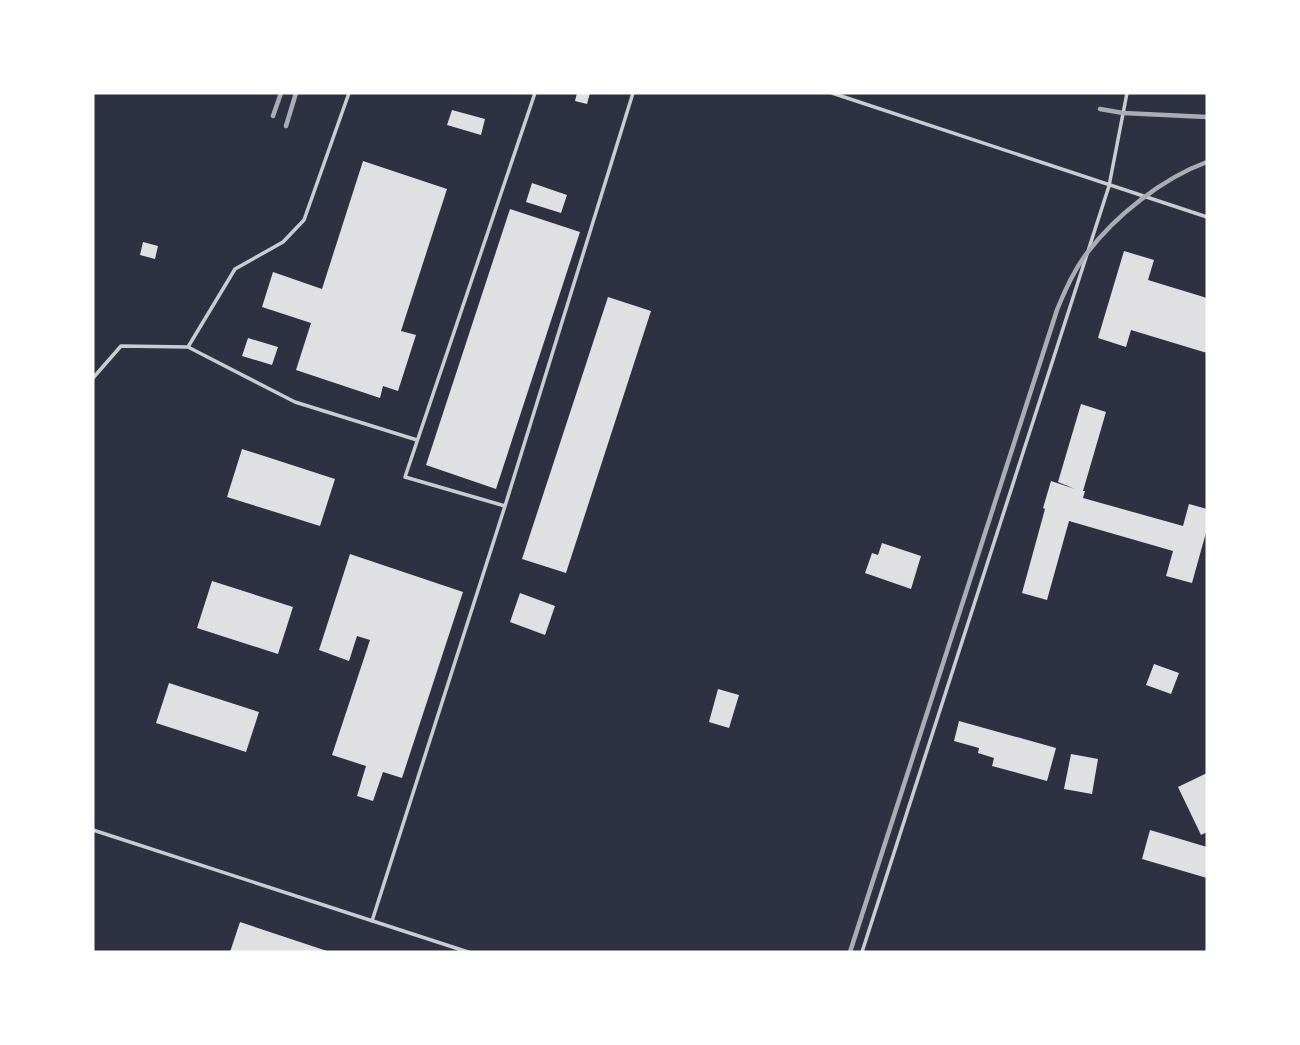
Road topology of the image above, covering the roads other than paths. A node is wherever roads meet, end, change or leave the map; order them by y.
1 (349, 93) edge
2 (535, 93) edge
3 (634, 93) edge
4 (832, 93) edge
5 (1127, 93) edge
6 (1109, 186) junction
7 (1207, 217) edge
8 (188, 348) junction
9 (93, 378) edge
10 (417, 440) junction
11 (505, 506) junction
12 (93, 830) edge
13 (372, 921) junction
14 (468, 952) edge
15 (862, 952) edge

1 - 8 lane
2 - 10 lane
3 - 11 lane
4 - 6 lane
5 - 6 lane
6 - 7 lane
6 - 15 lane
8 - 9 lane
8 - 10 lane
10 - 11 lane
11 - 13 lane
12 - 13 lane
13 - 14 lane

